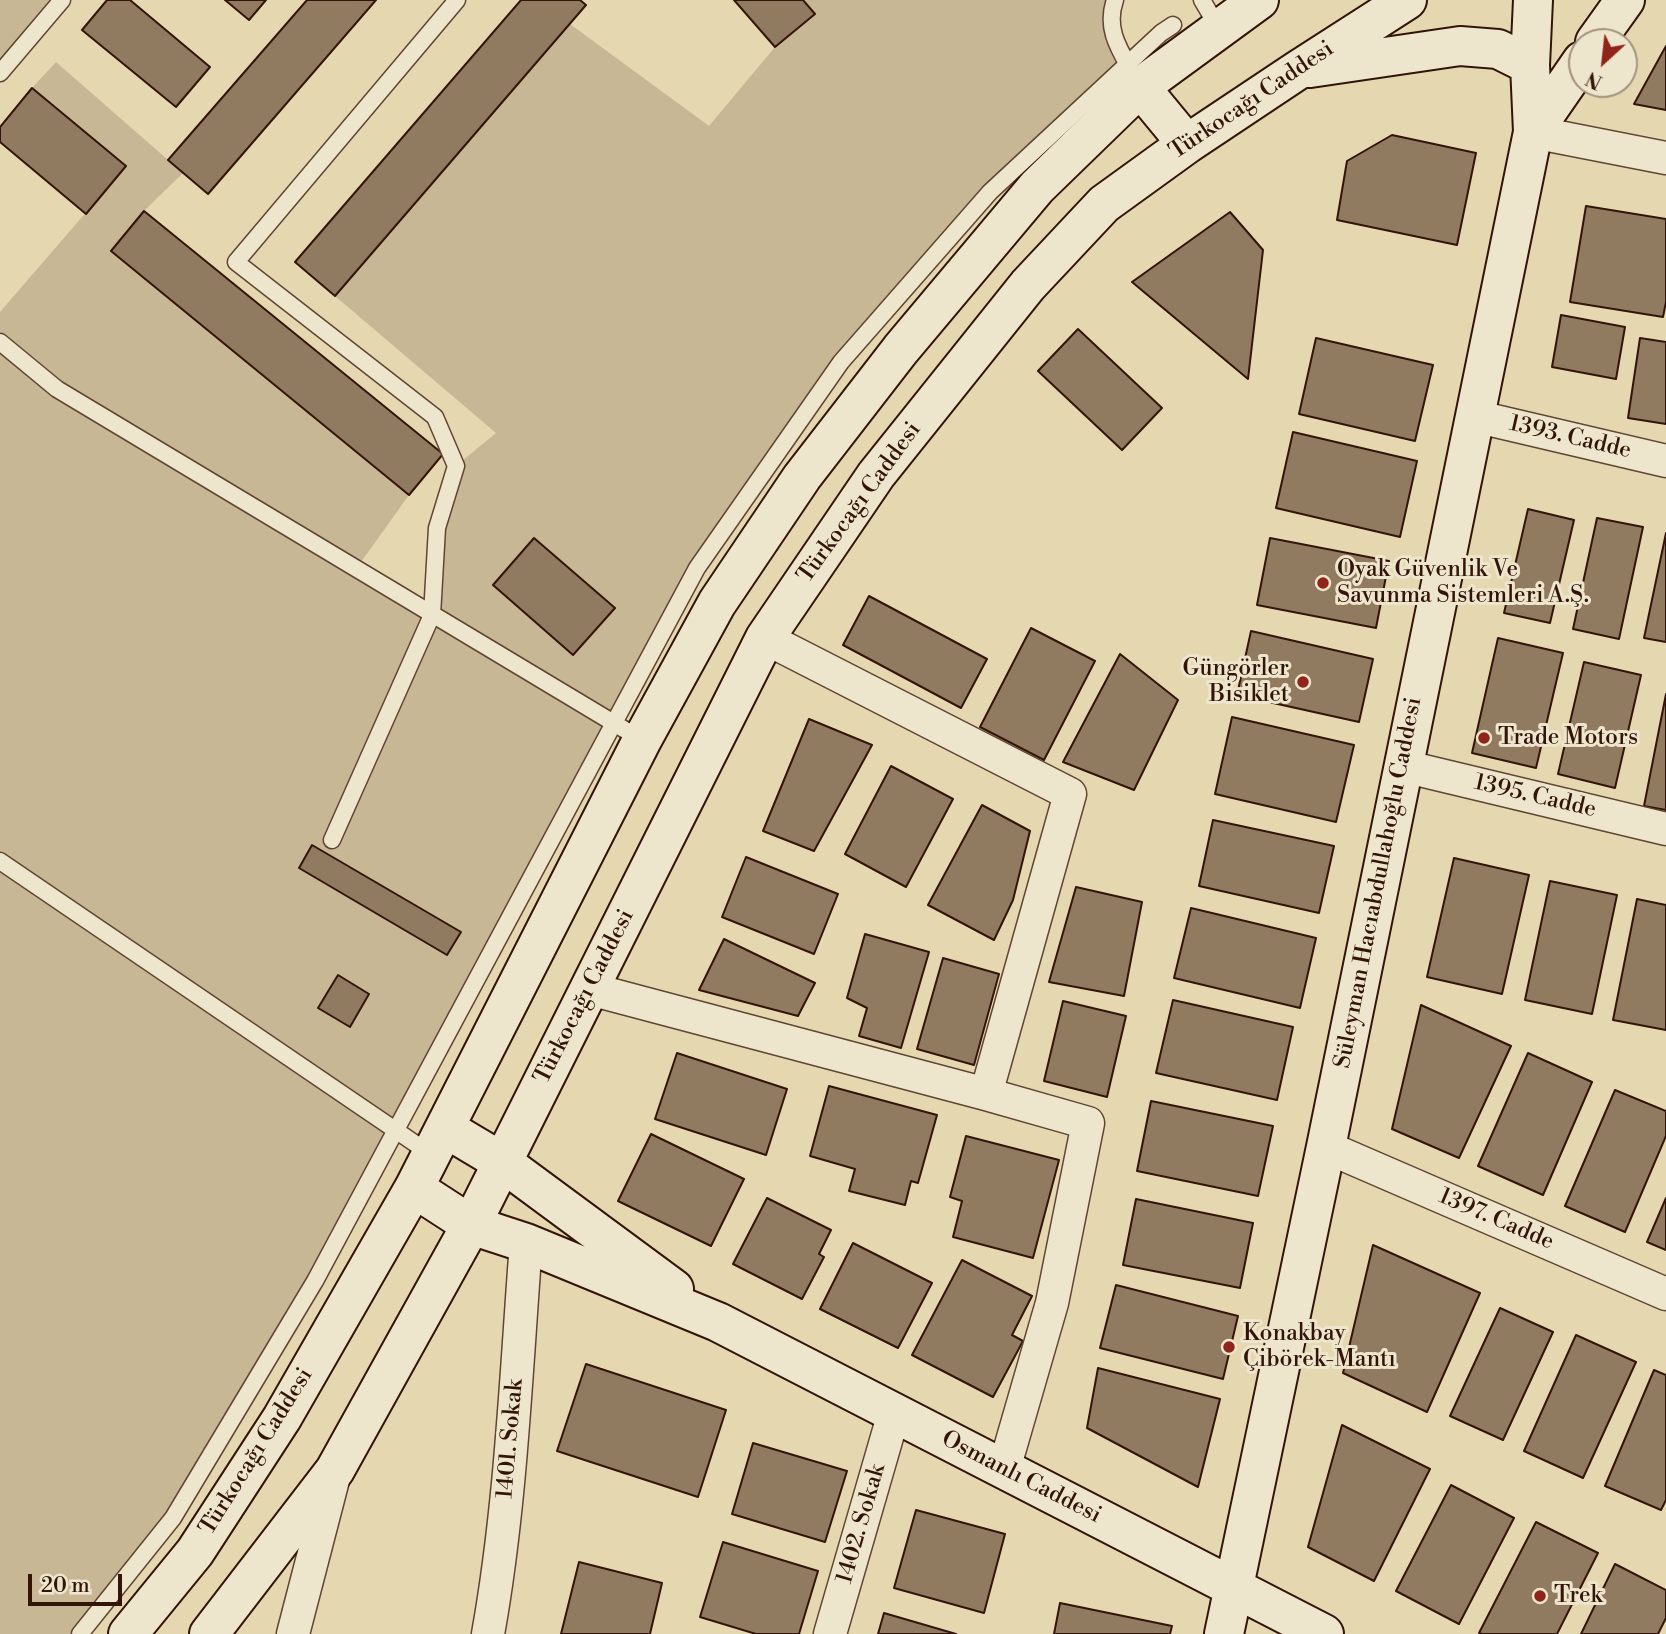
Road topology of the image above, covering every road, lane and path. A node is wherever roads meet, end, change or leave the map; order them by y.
1 (62, 0) edge
2 (457, 0) edge
3 (1115, 0) edge
4 (1259, 0) edge
5 (1407, 0) edge
6 (1533, 0) edge
7 (1595, 0) edge
8 (1625, 0) edge
9 (1210, 14) edge
10 (1173, 25) dead end
11 (1590, 28) edge
12 (1605, 28) edge
13 (1530, 65) junction
14 (1298, 70) junction
15 (0, 74) edge
16 (1134, 75) junction
17 (1568, 81) edge
18 (1533, 132) junction
19 (1187, 144) junction
20 (1666, 158) edge
21 (0, 342) edge
22 (1474, 416) junction
23 (1666, 461) edge
24 (432, 615) junction
25 (765, 638) junction
26 (628, 731) junction
27 (1403, 766) junction
28 (1666, 829) edge
29 (332, 839) dead end
30 (0, 861) edge
31 (590, 989) junction
32 (986, 1094) junction
33 (395, 1130) junction
34 (439, 1142) junction
35 (1326, 1147) junction
36 (502, 1163) junction
37 (414, 1188) junction
38 (471, 1225) junction
39 (526, 1243) junction
40 (1666, 1294) edge
41 (718, 1322) junction
42 (894, 1413) junction
43 (1004, 1469) junction
44 (335, 1470) junction
45 (1234, 1587) junction
46 (80, 1634) edge
47 (128, 1634) edge
48 (209, 1634) edge
49 (293, 1634) edge
50 (488, 1634) edge
51 (830, 1634) edge
52 (1224, 1634) edge
53 (1324, 1634) edge

1 - 15 lane
2 - 24 lane
3 - 16 lane
4 - 9 main road
5 - 14 main road, Türkocağı Caddesi
6 - 13 main road, Süleyman Hacıabdullahoğlu Caddesi
7 - 11 main road
8 - 12 main road
9 - 16 main road
10 - 16 lane
13 - 14 main road
13 - 18 main road, Süleyman Hacıabdullahoğlu Caddesi
14 - 19 main road, Türkocağı Caddesi
16 - 19 main road
16 - 26 main road
17 - 18 main road, Süleyman Hacıabdullahoğlu Caddesi
18 - 20 street
18 - 22 main road, Süleyman Hacıabdullahoğlu Caddesi
19 - 25 main road, Türkocağı Caddesi
21 - 24 lane
22 - 23 street, 1393. Cadde
22 - 27 main road, Süleyman Hacıabdullahoğlu Caddesi
24 - 26 lane
24 - 29 lane
25 - 31 main road, Türkocağı Caddesi
25 - 32 street
26 - 33 lane
26 - 34 main road
27 - 28 street, 1395. Cadde
27 - 35 main road, Süleyman Hacıabdullahoğlu Caddesi
30 - 33 lane
31 - 32 street
31 - 36 main road, Türkocağı Caddesi
32 - 43 street
33 - 34 lane
33 - 46 lane
34 - 36 main road, Osmanlı Caddesi
34 - 37 main road, Türkocağı Caddesi
35 - 40 street, 1397. Cadde
35 - 45 main road, Süleyman Hacıabdullahoğlu Caddesi
36 - 38 main road, Türkocağı Caddesi
36 - 41 main road, Osmanlı Caddesi
37 - 38 main road, Osmanlı Caddesi
37 - 47 main road, Türkocağı Caddesi
38 - 39 main road, Osmanlı Caddesi
38 - 44 main road
39 - 41 main road, Osmanlı Caddesi
39 - 50 street, 1401. Sokak
41 - 42 main road, Osmanlı Caddesi
42 - 43 main road, Osmanlı Caddesi
42 - 51 street, 1402. Sokak
43 - 45 main road, Osmanlı Caddesi
44 - 48 main road
44 - 49 street
45 - 52 main road, Süleyman Hacıabdullahoğlu Caddesi
45 - 53 main road, Osmanlı Caddesi

